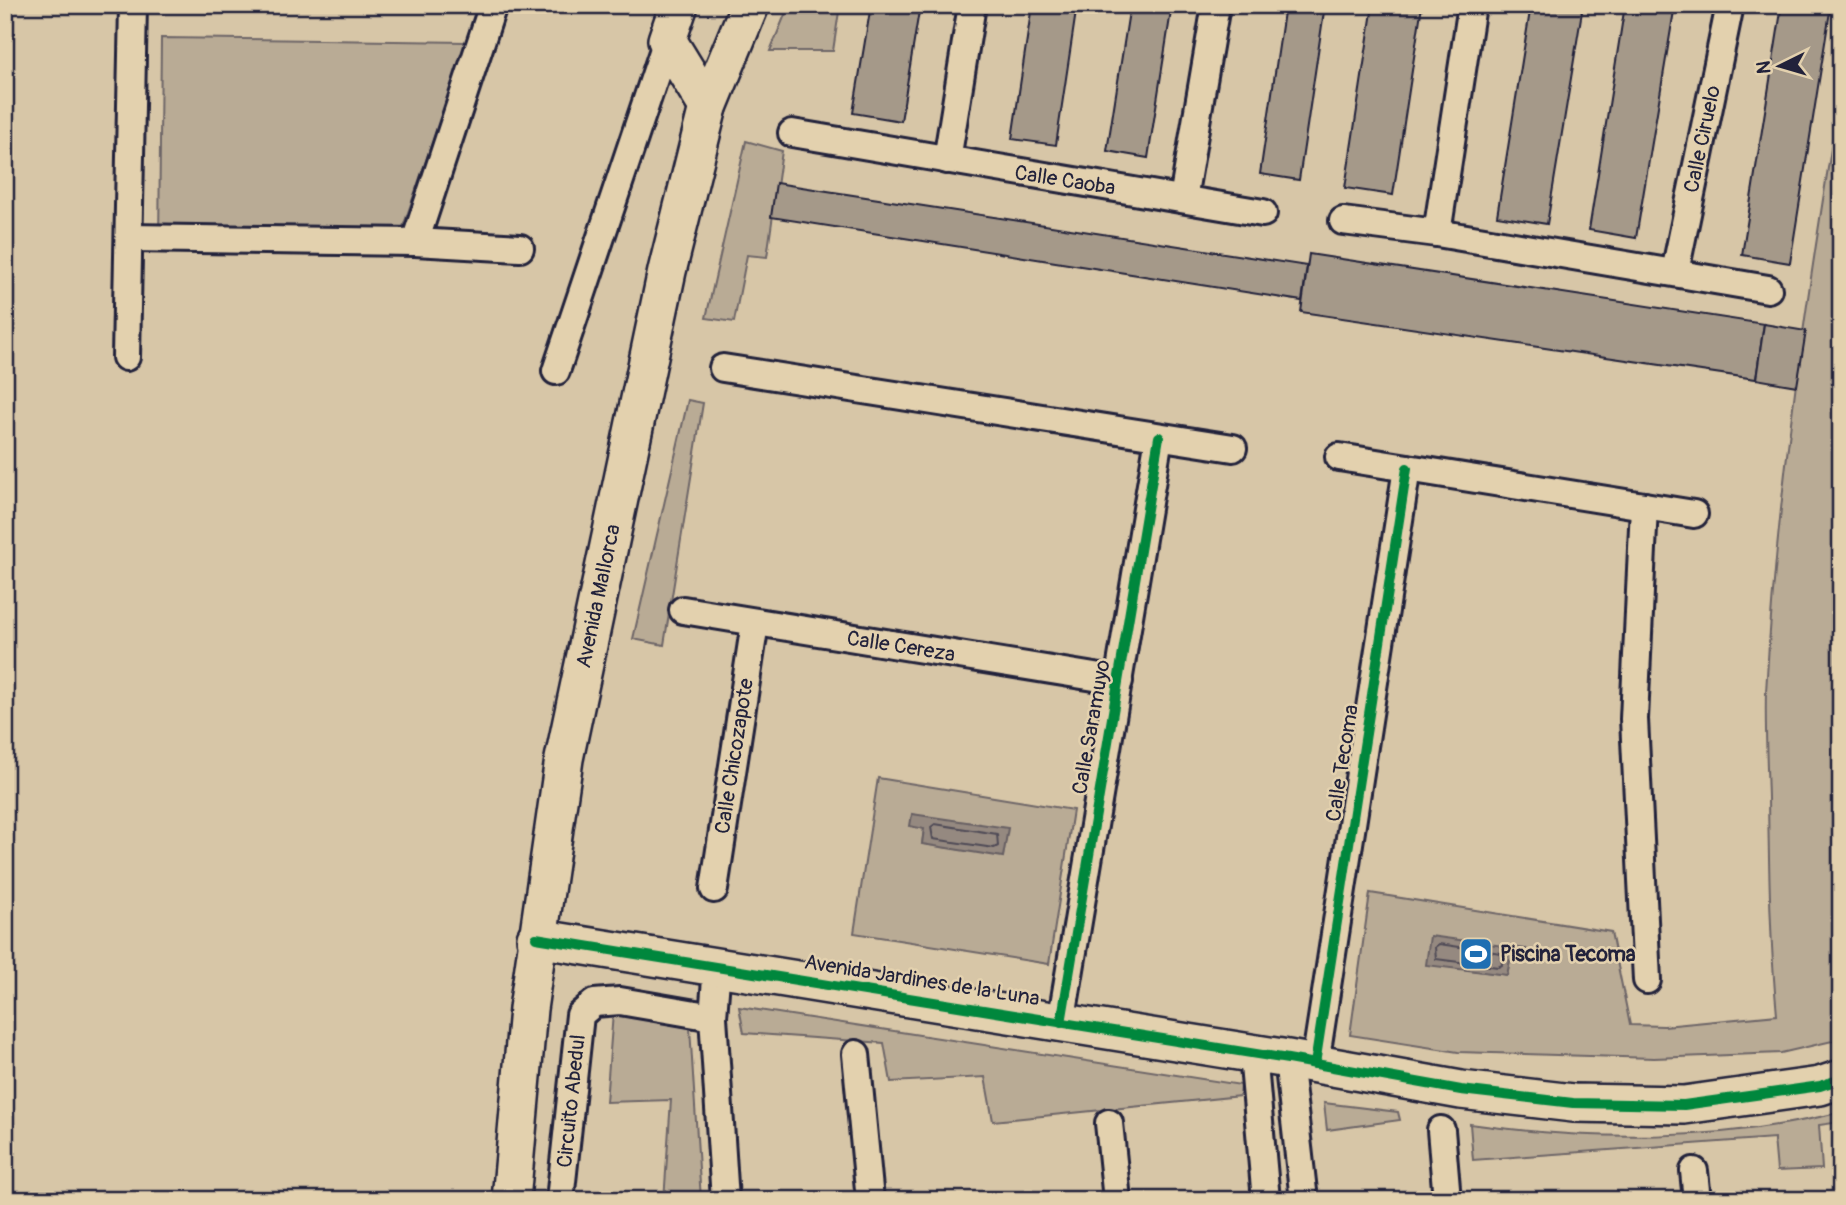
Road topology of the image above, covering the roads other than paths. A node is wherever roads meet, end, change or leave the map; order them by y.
1 (133, 5) edge
2 (493, 5) edge
3 (679, 5) edge
4 (750, 5) edge
5 (972, 5) edge
6 (1216, 5) edge
7 (1472, 5) edge
8 (1730, 5) edge
9 (667, 40) junction
10 (708, 107) junction
11 (792, 133) dead end
12 (947, 160) junction
13 (1183, 199) junction
14 (1263, 213) dead end
15 (1343, 221) dead end
16 (1437, 233) junction
17 (130, 238) junction
18 (415, 242) junction
19 (520, 248) dead end
20 (1675, 272) junction
21 (1768, 289) dead end
22 (126, 356) dead end
23 (723, 368) dead end
24 (556, 371) dead end
25 (1159, 437) junction
26 (1233, 449) dead end
27 (1339, 457) dead end
28 (1407, 468) junction
29 (1644, 506) junction
30 (1694, 514) dead end
31 (683, 610) dead end
32 (755, 623) junction
33 (1119, 681) junction
34 (714, 889) dead end
35 (536, 938) junction
36 (717, 966) junction
37 (1647, 980) dead end
38 (713, 1017) junction
39 (1061, 1023) junction
40 (856, 1054) dead end
41 (1285, 1059) junction
42 (1841, 1079) edge
43 (1109, 1123) dead end
44 (1441, 1130) dead end
45 (1694, 1171) dead end
46 (511, 1200) edge
47 (560, 1200) edge
48 (725, 1200) edge
49 (870, 1200) edge
50 (1116, 1200) edge
51 (1266, 1200) edge
52 (1304, 1200) edge
53 (1447, 1200) edge
54 (1697, 1200) edge

1 - 17 street
2 - 18 street
3 - 9 main road
4 - 10 main road, Avenida Mallorca
5 - 12 street
6 - 13 street
7 - 16 street
8 - 20 street, Calle Ciruelo
9 - 10 main road
9 - 24 street
10 - 35 main road, Avenida Mallorca
11 - 12 street, Calle Caoba
12 - 13 street, Calle Caoba
13 - 14 street, Calle Caoba
15 - 16 street
16 - 20 street
17 - 18 street
17 - 22 street
18 - 19 street
20 - 21 street
23 - 25 street
25 - 26 street
25 - 33 street, Calle Saramuyo
27 - 28 street
28 - 29 street
28 - 41 street, Calle Tecoma
29 - 30 street
29 - 37 street
31 - 32 street, Calle Cereza
32 - 33 street, Calle Cereza
32 - 34 street, Calle Chicozapote
33 - 39 street, Calle Saramuyo
35 - 36 main road, Avenida Jardines de la Luna
35 - 46 main road, Avenida Mallorca
36 - 38 street
36 - 39 main road, Avenida Jardines de la Luna
38 - 47 street, Circuito Abedul
38 - 48 street
39 - 41 main road, Avenida Jardines de la Luna
40 - 49 street
41 - 42 main road, Avenida Jardines de la Luna
41 - 51 street
41 - 52 street
43 - 50 street
44 - 53 street
45 - 54 street

